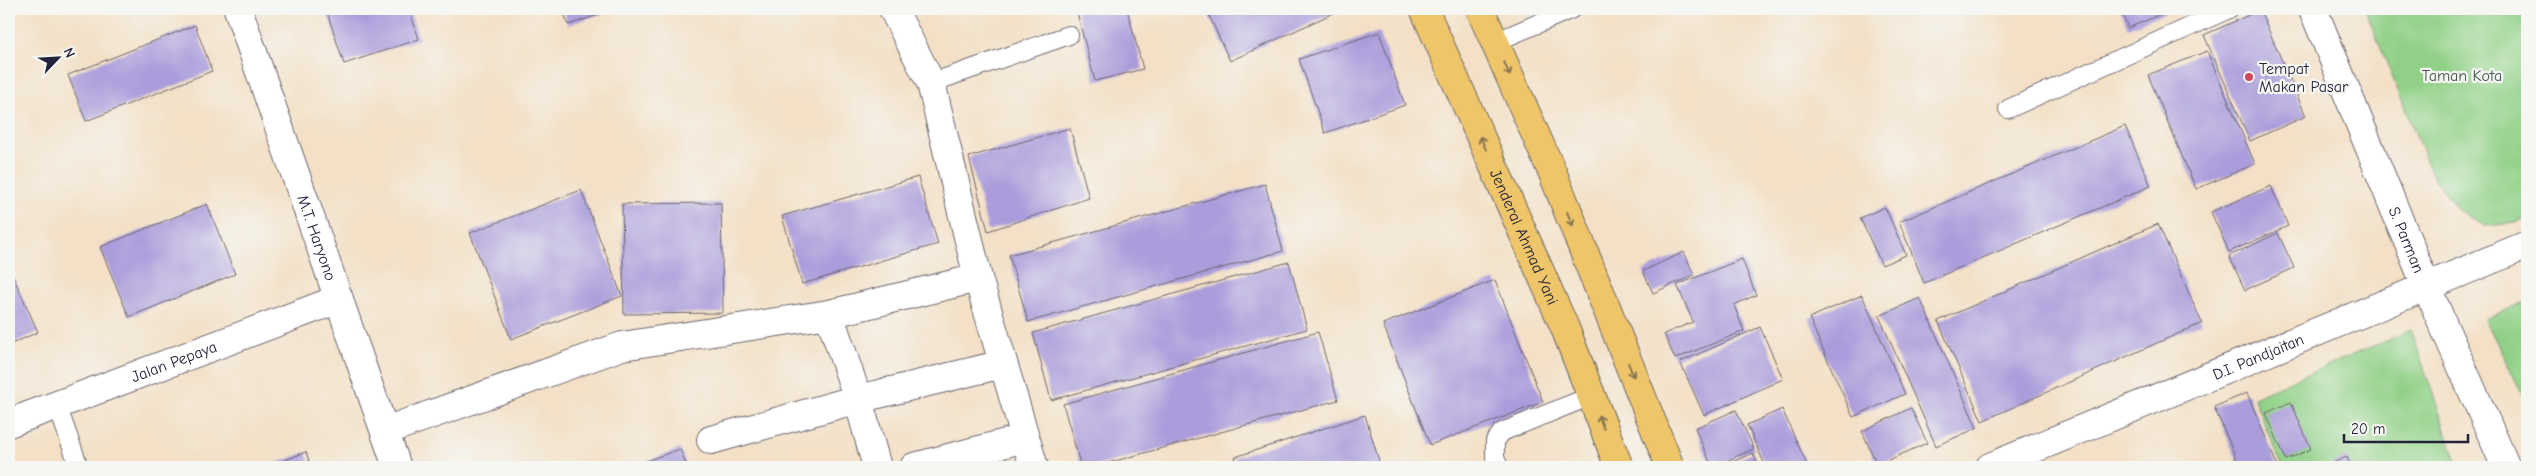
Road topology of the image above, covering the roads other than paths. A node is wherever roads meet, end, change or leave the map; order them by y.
1 (238, 9) edge
2 (893, 9) edge
3 (1424, 9) edge
4 (1480, 9) edge
5 (1572, 9) edge
6 (2229, 9) edge
7 (2312, 9) edge
8 (1068, 35) dead end
9 (1495, 42) junction
10 (931, 84) junction
11 (2008, 109) dead end
12 (2527, 245) edge
13 (978, 278) junction
14 (2426, 286) junction
15 (339, 298) junction
16 (829, 314) junction
17 (1003, 364) junction
18 (1591, 396) junction
19 (858, 399) junction
20 (57, 405) junction
21 (9, 424) edge
22 (385, 431) junction
23 (1024, 438) junction
24 (711, 440) dead end
25 (79, 467) edge
26 (397, 467) edge
27 (876, 467) edge
28 (914, 467) edge
29 (1034, 467) edge
30 (1499, 467) edge
31 (1619, 467) edge
32 (1670, 467) edge
33 (1990, 467) edge
34 (2506, 467) edge

1 - 15 street, M.T. Haryono
2 - 10 street
18 -> 3 highway, Jenderal Ahmad Yani
4 - 9 highway
5 - 9 lane
6 - 11 lane
7 - 14 street, S. Parman
8 - 10 lane
9 -> 32 highway
10 - 13 street
12 - 14 street, D.I. Pandjaitan
13 - 16 street
13 - 17 street
14 - 33 street, D.I. Pandjaitan
14 - 34 street, S. Parman
15 - 20 street, Jalan Pepaya
15 - 22 street, M.T. Haryono
16 - 19 street
16 - 22 street
17 - 19 street
17 - 23 street
18 - 30 lane
31 -> 18 highway, Jenderal Ahmad Yani
19 - 24 street
19 - 27 street
20 - 21 street, Jalan Pepaya
20 - 25 lane
22 - 26 street, M.T. Haryono
23 - 28 street
23 - 29 street

